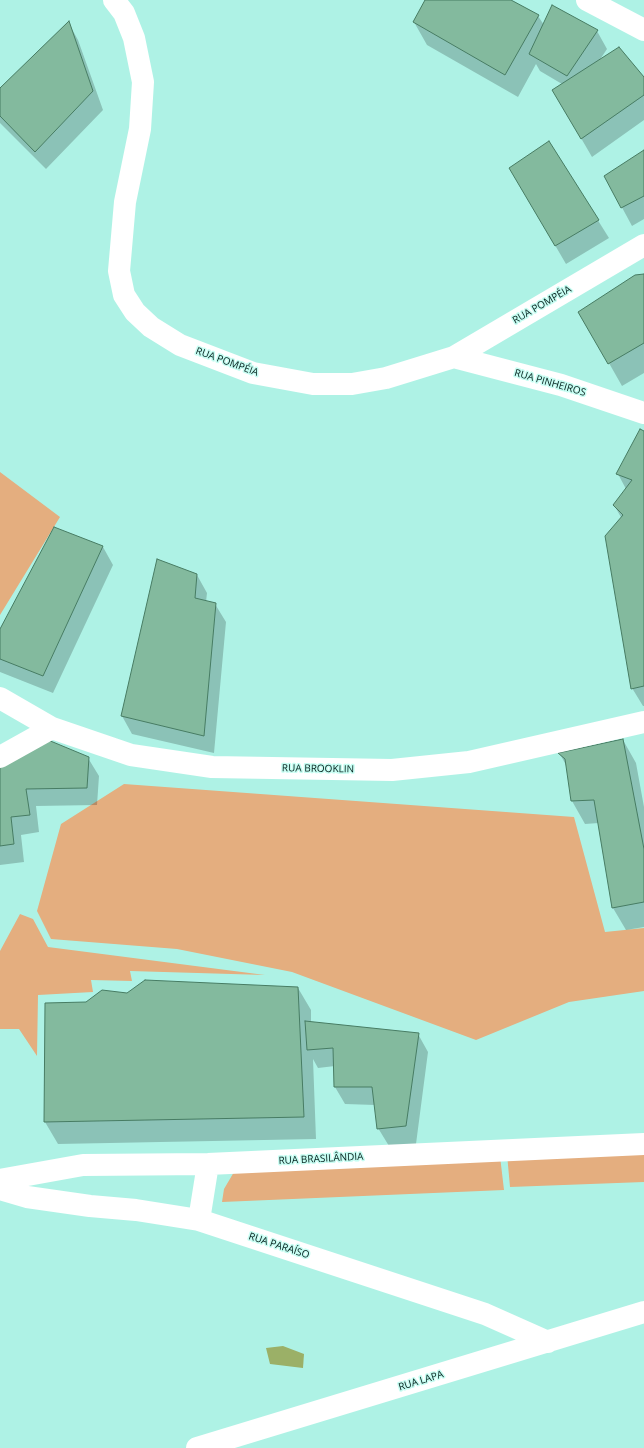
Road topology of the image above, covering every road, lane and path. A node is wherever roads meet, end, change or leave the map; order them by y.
1 (114, 0) edge
2 (587, 0) edge
3 (644, 30) edge
4 (644, 245) edge
5 (454, 357) junction
6 (644, 413) edge
7 (0, 698) edge
8 (644, 722) edge
9 (52, 728) junction
10 (0, 757) edge
11 (644, 1144) edge
12 (208, 1164) junction
13 (0, 1180) edge
14 (0, 1189) edge
15 (199, 1220) junction
16 (644, 1312) edge
17 (548, 1342) junction
18 (197, 1448) edge

1 - 5 street, RUA POMPÉIA
2 - 3 street
4 - 5 street, RUA POMPÉIA
5 - 6 street, RUA PINHEIROS
7 - 9 street, RUA BROOKLIN
8 - 9 street, RUA BROOKLIN
9 - 10 street
11 - 12 street, RUA BRASILÂNDIA
12 - 13 street, RUA BRASILÂNDIA
12 - 15 street
14 - 15 street, RUA PARAÍSO
15 - 17 street, RUA PARAÍSO
16 - 17 street, RUA LAPA
17 - 18 street, RUA LAPA

